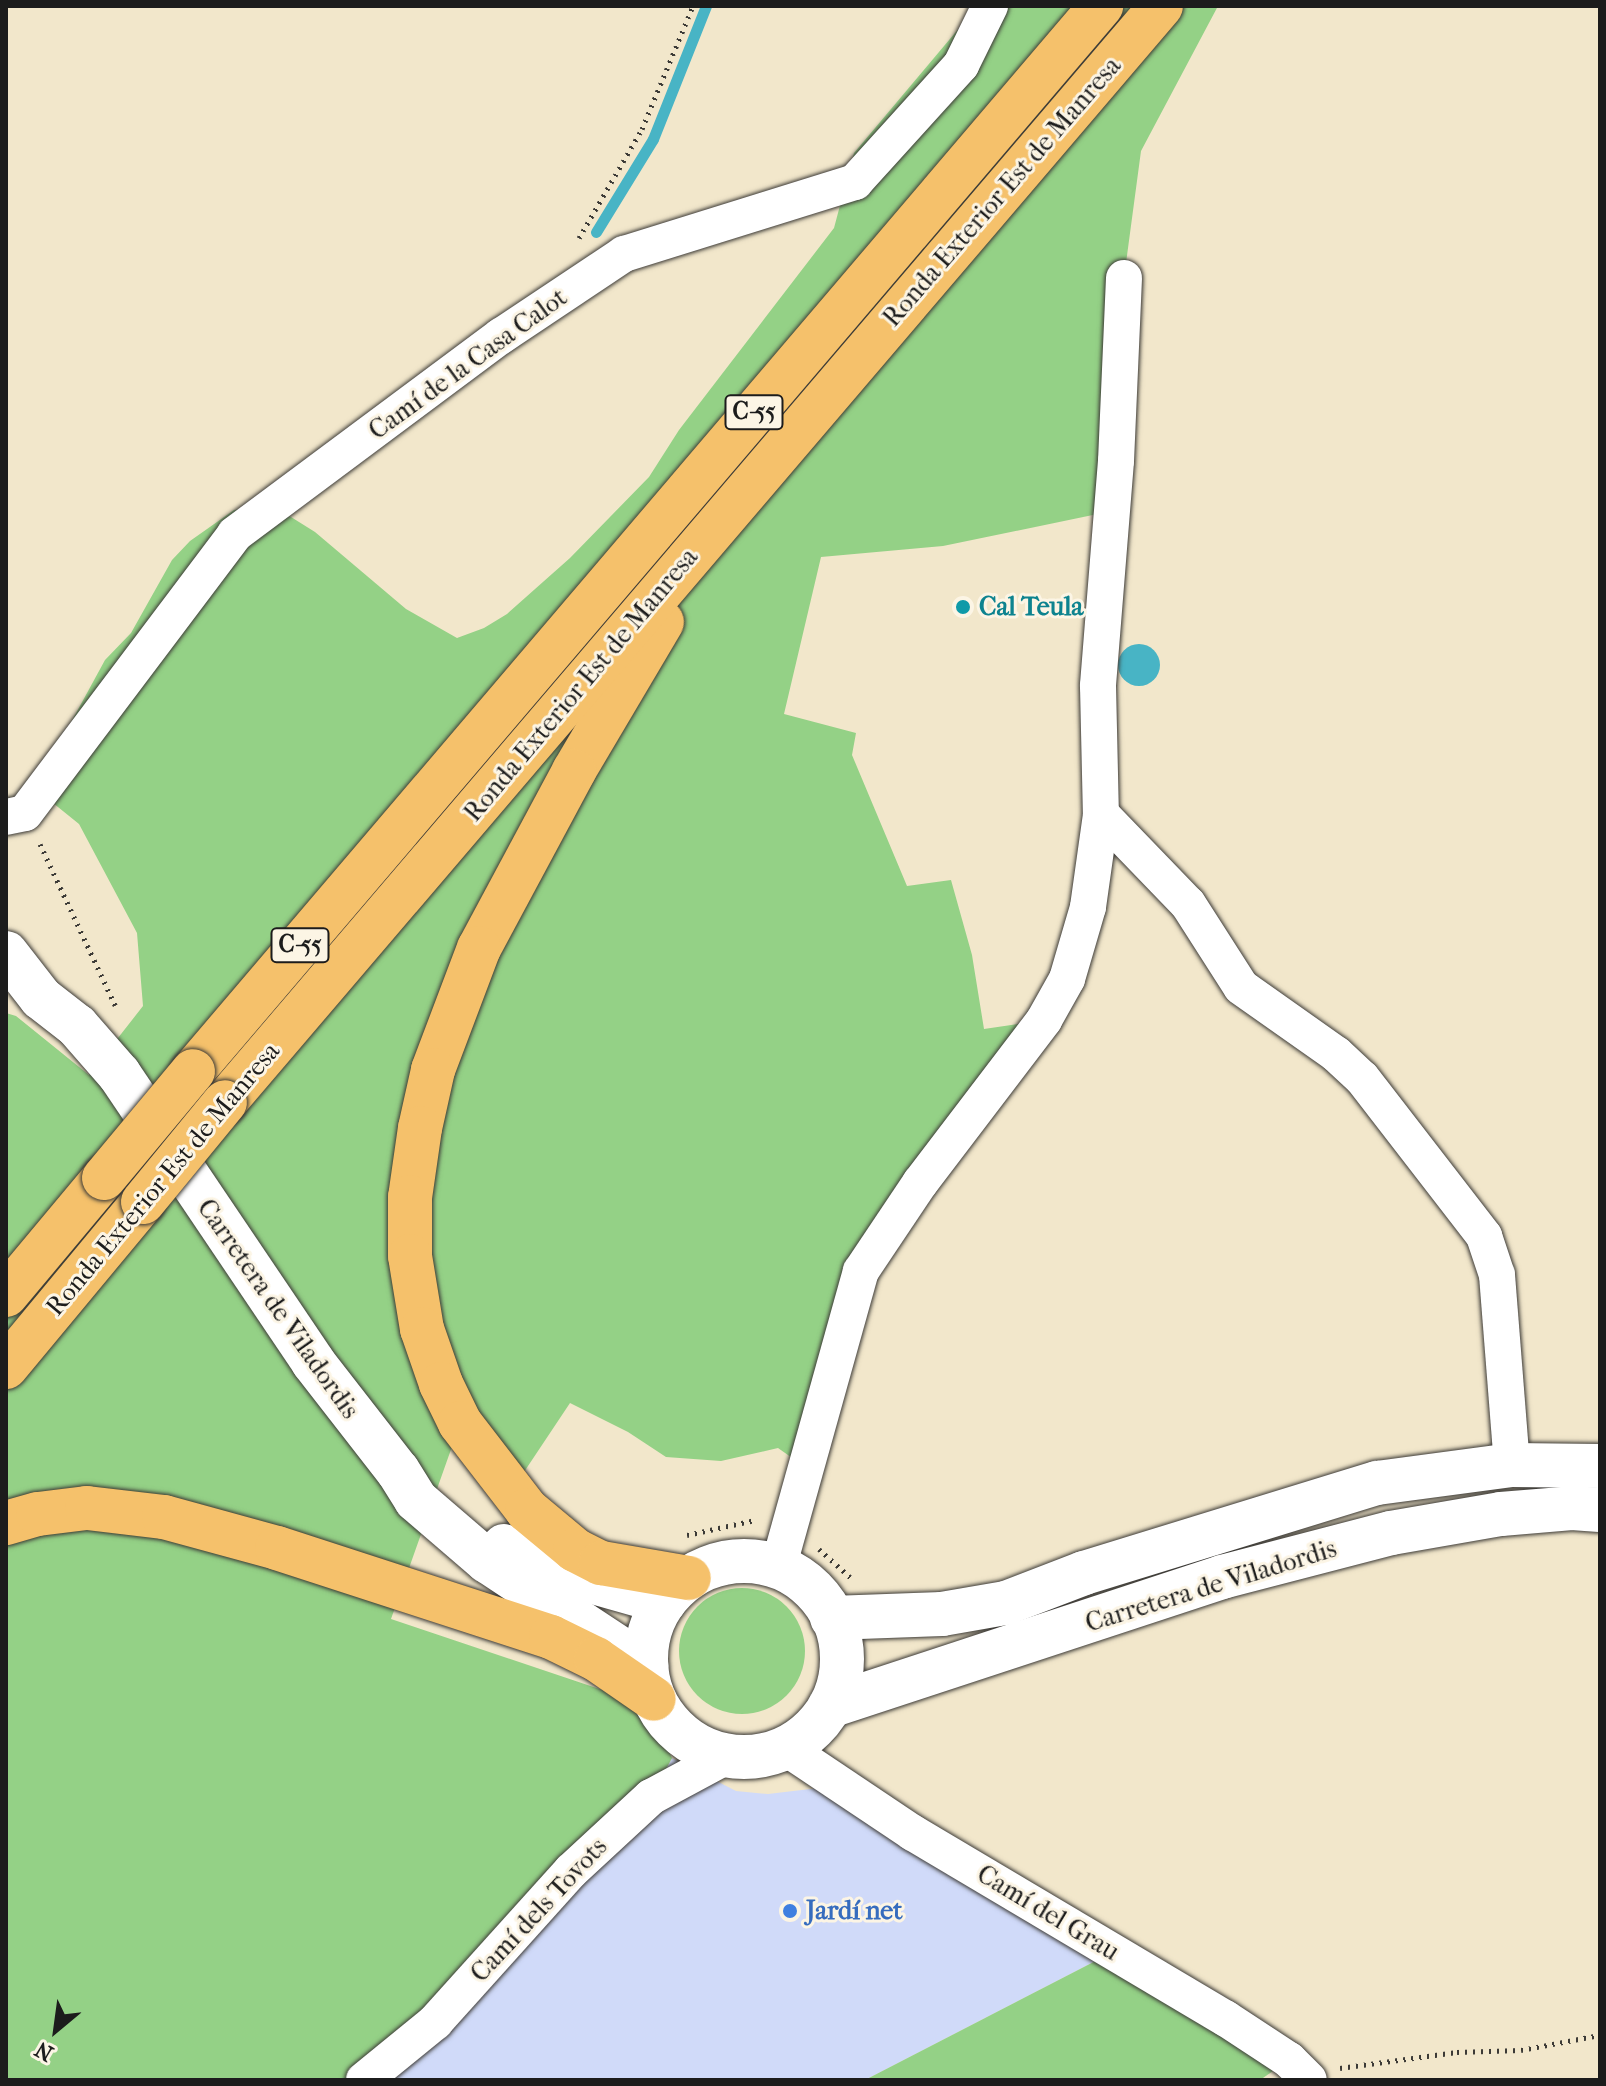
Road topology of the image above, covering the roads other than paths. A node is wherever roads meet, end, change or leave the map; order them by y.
1 (990, 6) edge
2 (1101, 6) edge
3 (1161, 6) edge
4 (1124, 278) dead end
5 (724, 517) junction
6 (1101, 814) junction
7 (6, 817) edge
8 (6, 953) edge
9 (24, 992) edge
10 (104, 1178) junction
11 (6, 1260) edge
12 (6, 1295) edge
13 (6, 1367) edge
14 (1512, 1465) junction
15 (1600, 1466) edge
16 (398, 1471) junction
17 (1600, 1510) edge
18 (6, 1523) edge
19 (783, 1549) junction
20 (676, 1590) junction
21 (832, 1618) junction
22 (650, 1683) junction
23 (830, 1706) junction
24 (786, 1748) junction
25 (727, 1756) junction
26 (1308, 2079) edge
27 (364, 2080) edge

1 - 7 street, Camí de la Casa Calot
2 - 10 highway, Ronda Exterior Est de Manresa / C-55, bridge
3 - 5 highway, Ronda Exterior Est de Manresa / C-55
4 - 6 street
5 - 13 highway, Ronda Exterior Est de Manresa / C-55, bridge
5 - 20 highway
6 - 14 street
6 - 19 street
8 - 9 street, Carretera de Viladordis
9 - 16 street, Carretera de Viladordis
10 - 11 highway
10 - 12 highway, Ronda Exterior Est de Manresa / C-55
14 - 15 street, Carretera de Viladordis
14 - 21 street, Carretera de Viladordis
16 - 20 street, Carretera de Viladordis
16 - 22 street, Carretera de Viladordis
17 - 23 street, Carretera de Viladordis
18 - 22 highway
19 - 20 street
19 - 21 street
20 - 22 street
21 - 23 street
22 - 25 street
23 - 24 street
24 - 25 street
24 - 26 street, Camí del Grau
25 - 27 street, Camí dels Tovots

